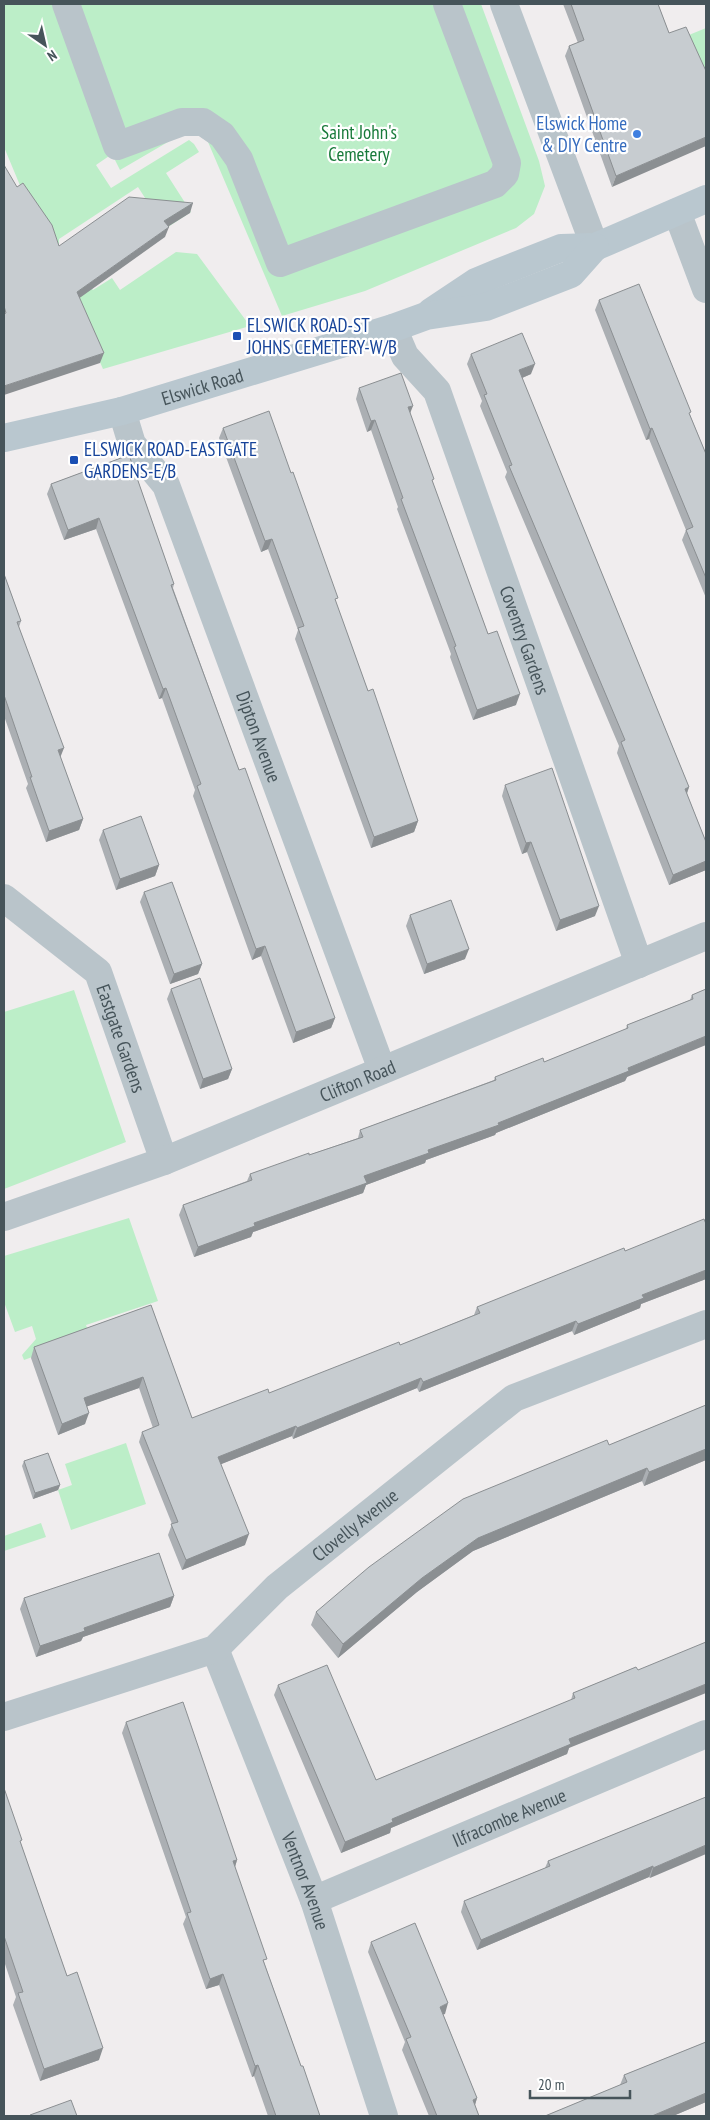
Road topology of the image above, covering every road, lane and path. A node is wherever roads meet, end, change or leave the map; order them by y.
1 (66, 4) edge
2 (447, 4) edge
3 (504, 4) edge
4 (706, 199) edge
5 (681, 224) junction
6 (595, 247) junction
7 (706, 288) edge
8 (393, 328) junction
9 (122, 411) junction
10 (4, 438) edge
11 (4, 898) edge
12 (706, 936) edge
13 (639, 964) junction
14 (382, 1070) junction
15 (164, 1160) junction
16 (4, 1217) edge
17 (706, 1324) edge
18 (216, 1649) junction
19 (4, 1717) edge
20 (706, 1734) edge
21 (314, 1900) junction
22 (384, 2116) edge

1 - 2 street
3 - 6 street
4 - 5 main road, Elswick Road
5 - 6 main road, Elswick Road
5 - 7 street
6 - 8 main road, Elswick Road
8 - 9 main road, Elswick Road
8 - 13 street, Coventry Gardens
9 - 10 main road, Elswick Road
9 - 14 street, Dipton Avenue
11 - 15 street, Eastgate Gardens
12 - 13 street, Clifton Road
13 - 14 street, Clifton Road
14 - 15 street, Clifton Road
15 - 16 street, Clifton Road
17 - 18 street, Clovelly Avenue
18 - 19 street, Clovelly Avenue
18 - 21 street, Ventnor Avenue
20 - 21 street, Ilfracombe Avenue
21 - 22 street, Ventnor Avenue

